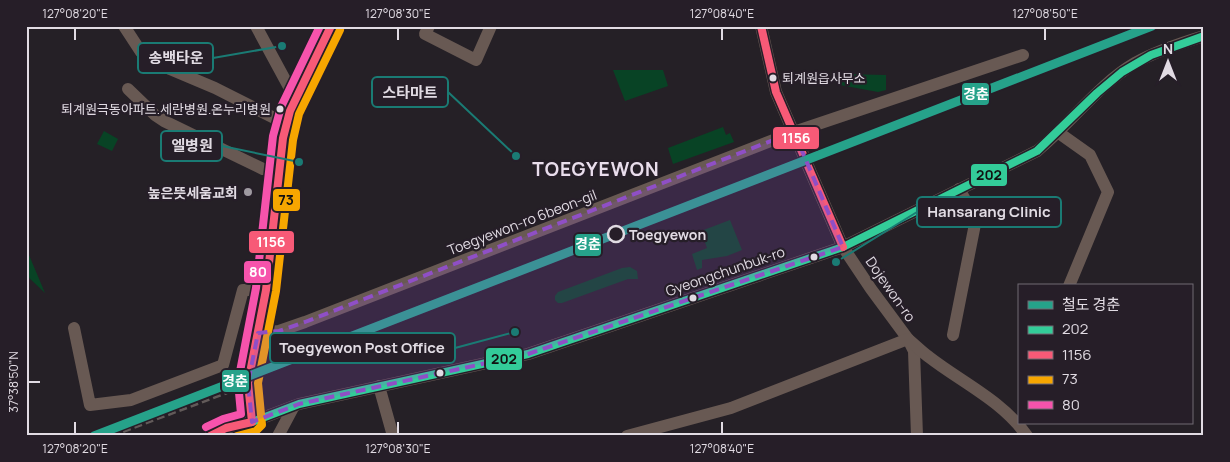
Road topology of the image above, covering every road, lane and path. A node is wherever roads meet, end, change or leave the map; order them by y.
1 (124, 26) edge
2 (256, 26) edge
3 (331, 26) edge
4 (429, 26) edge
5 (491, 26) edge
6 (761, 26) edge
7 (1204, 36) edge
8 (1023, 55) dead end
9 (128, 89) dead end
10 (296, 100) junction
11 (286, 124) junction
12 (794, 132) junction
13 (1059, 133) junction
14 (280, 170) junction
15 (959, 188) junction
16 (844, 246) junction
17 (1070, 284) edge
18 (266, 290) junction
19 (74, 328) dead end
20 (258, 333) junction
21 (953, 335) dead end
22 (908, 339) junction
23 (379, 386) junction
24 (294, 406) junction
25 (252, 422) junction
26 (210, 436) edge
27 (251, 436) edge
28 (259, 436) edge
29 (278, 436) edge
30 (393, 436) edge
31 (627, 436) edge
32 (917, 436) edge
33 (1027, 436) edge

1 - 11 street
2 - 10 street
3 - 10 street
4 - 5 street
6 - 12 street, Dojewon-ro
7 - 13 street, Gyeongchunbuk-ro
8 - 12 street, Toegyewon-ro 6beon-gil
9 - 14 street
10 - 11 street
11 - 14 street
12 - 16 street, Dojewon-ro
12 - 20 street, Toegyewon-ro 6beon-gil
13 - 15 street, Gyeongchunbuk-ro
13 - 17 street
14 - 18 street
15 - 16 street, Gyeongchunbuk-ro
15 - 21 street
16 - 22 street, Dojewon-ro
16 - 23 street, Gyeongchunbuk-ro
18 - 19 street
18 - 20 street
20 - 25 street
22 - 31 street
22 - 32 street, Dojewon-ro
22 - 33 street
23 - 24 street, Gyeongchunbuk-ro
23 - 30 street
24 - 25 street, Gyeongchunbuk-ro
24 - 29 street
25 - 26 street, Gyeongchunbuk-ro
25 - 27 street
25 - 28 street

